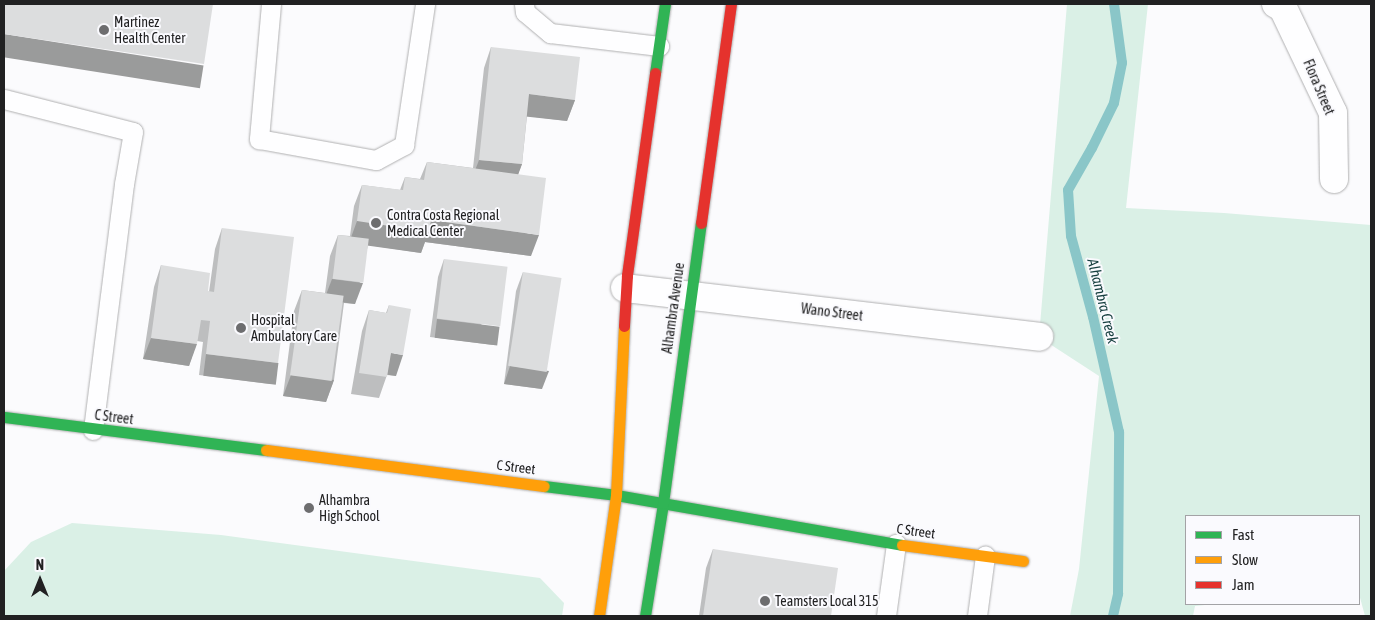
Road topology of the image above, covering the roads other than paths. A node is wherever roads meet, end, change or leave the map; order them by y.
1 (271, 4) edge
2 (425, 4) edge
3 (524, 4) edge
4 (665, 4) edge
5 (730, 4) edge
6 (1276, 4) edge
7 (659, 46) junction
8 (4, 99) edge
9 (1334, 179) dead end
10 (626, 288) junction
11 (690, 295) junction
12 (1039, 337) dead end
13 (4, 417) edge
14 (93, 430) junction
15 (616, 495) junction
16 (663, 503) junction
17 (896, 544) junction
18 (985, 556) junction
19 (1023, 561) dead end
20 (599, 616) edge
21 (645, 616) edge
22 (886, 616) edge
23 (977, 616) edge

1 - 2 lane
3 - 7 lane
4 - 7 main road
5 - 11 main road, Alhambra Avenue
6 - 9 street, Flora Street
7 - 10 main road
8 - 14 lane
10 - 11 street, Wano Street
10 - 15 main road
11 - 12 street, Wano Street
11 - 16 main road, Alhambra Avenue
13 - 14 main road, C Street
14 - 15 main road, C Street
15 - 16 main road, C Street
15 - 20 main road
16 - 17 main road, C Street
16 - 21 main road, Alhambra Avenue
17 - 18 main road, C Street
17 - 22 lane
18 - 19 main road, C Street
18 - 23 lane

